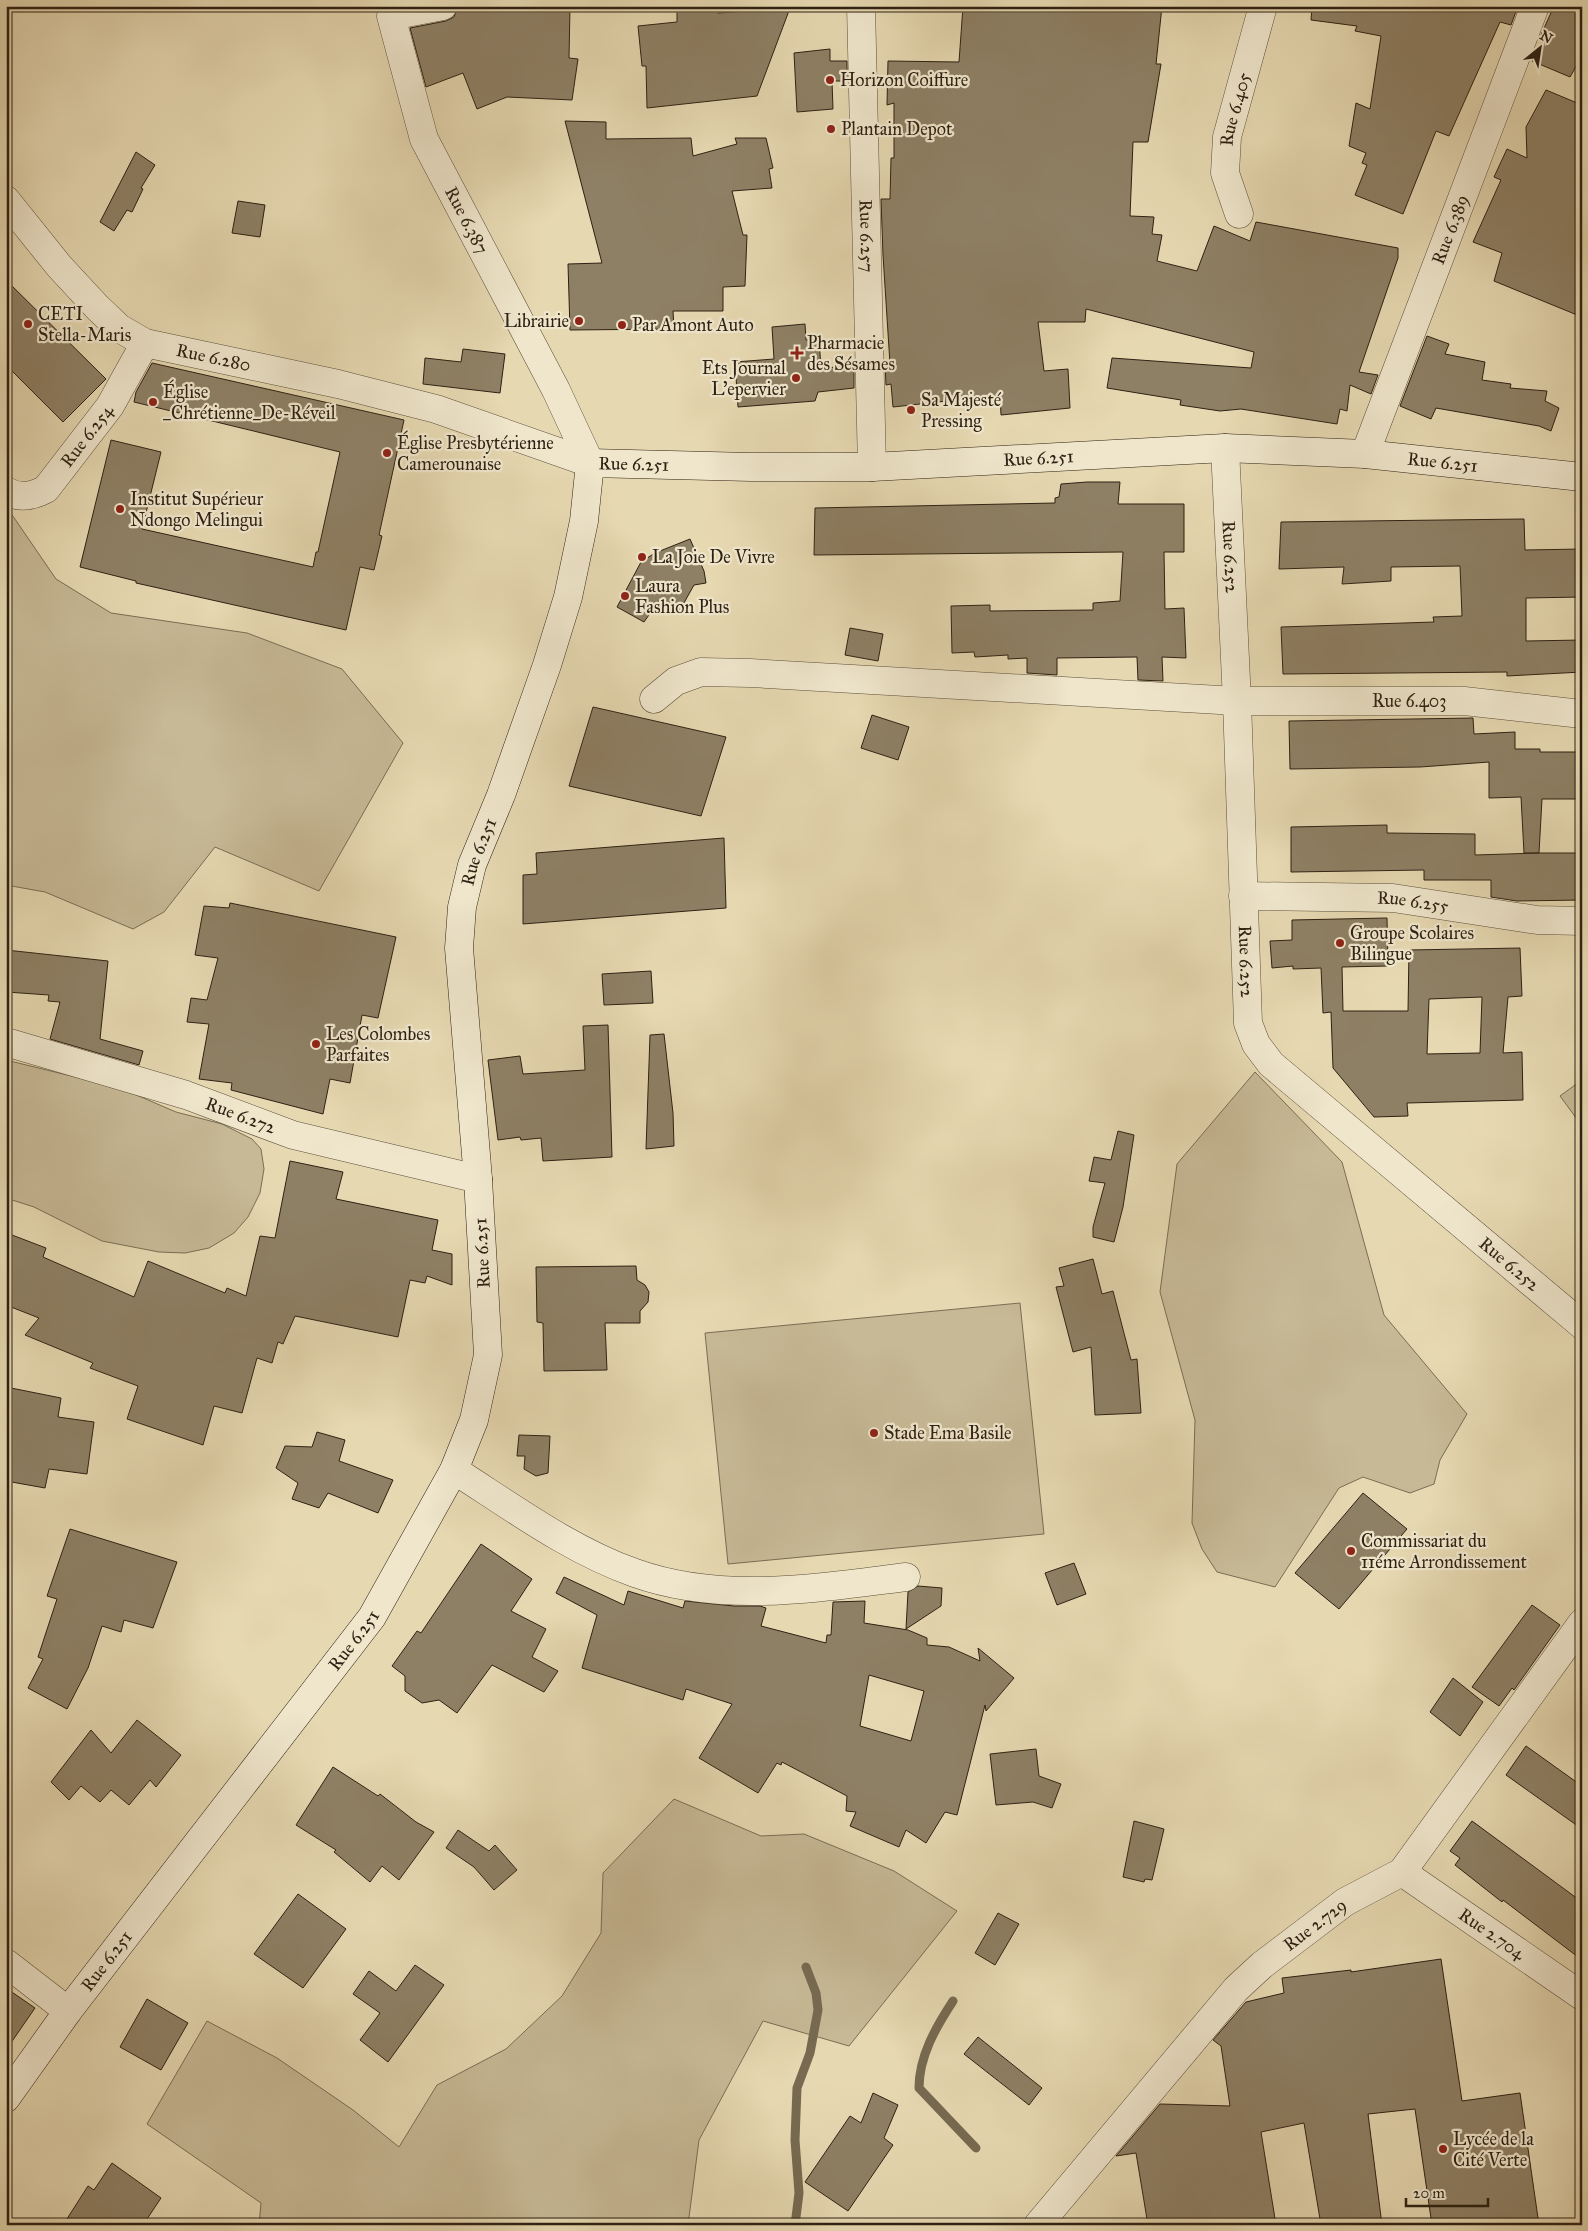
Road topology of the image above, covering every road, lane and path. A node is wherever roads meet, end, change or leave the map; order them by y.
1 (443, 6) edge
2 (861, 6) edge
3 (1263, 6) edge
4 (1535, 6) edge
5 (6, 200) edge
6 (1239, 214) dead end
7 (145, 343) junction
8 (1225, 448) junction
9 (1365, 454) junction
10 (590, 463) junction
11 (872, 466) junction
12 (1582, 477) edge
13 (6, 491) edge
14 (654, 699) dead end
15 (1236, 700) junction
16 (1582, 714) edge
17 (1243, 896) junction
18 (1582, 921) edge
19 (6, 1042) edge
20 (478, 1179) junction
21 (1582, 1325) edge
22 (454, 1470) junction
23 (906, 1577) dead end
24 (1582, 1624) edge
25 (1402, 1872) junction
26 (6, 1963) edge
27 (1582, 1996) edge
28 (68, 2011) junction
29 (6, 2098) edge
30 (1038, 2225) edge

1 - 10 street, Rue 6.387
2 - 11 street, Rue 6.257
3 - 6 street, Rue 6.405
4 - 9 street, Rue 6.389
5 - 7 street, Rue 6.280
7 - 10 street, Rue 6.280
7 - 13 street, Rue 6.254
8 - 9 street, Rue 6.251
8 - 11 street, Rue 6.251
8 - 15 street, Rue 6.252
9 - 12 street, Rue 6.251
10 - 11 street, Rue 6.251
10 - 20 street, Rue 6.251
14 - 15 street, Rue 6.403
15 - 16 street, Rue 6.403
15 - 17 street, Rue 6.252
17 - 18 street, Rue 6.255
17 - 21 street, Rue 6.252
19 - 20 street, Rue 6.272
20 - 22 street, Rue 6.251
22 - 23 street
22 - 28 street, Rue 6.251
24 - 25 street, Rue 2.729
25 - 27 street, Rue 2.704
25 - 30 street, Rue 2.729
26 - 28 street
28 - 29 street, Rue 6.251

